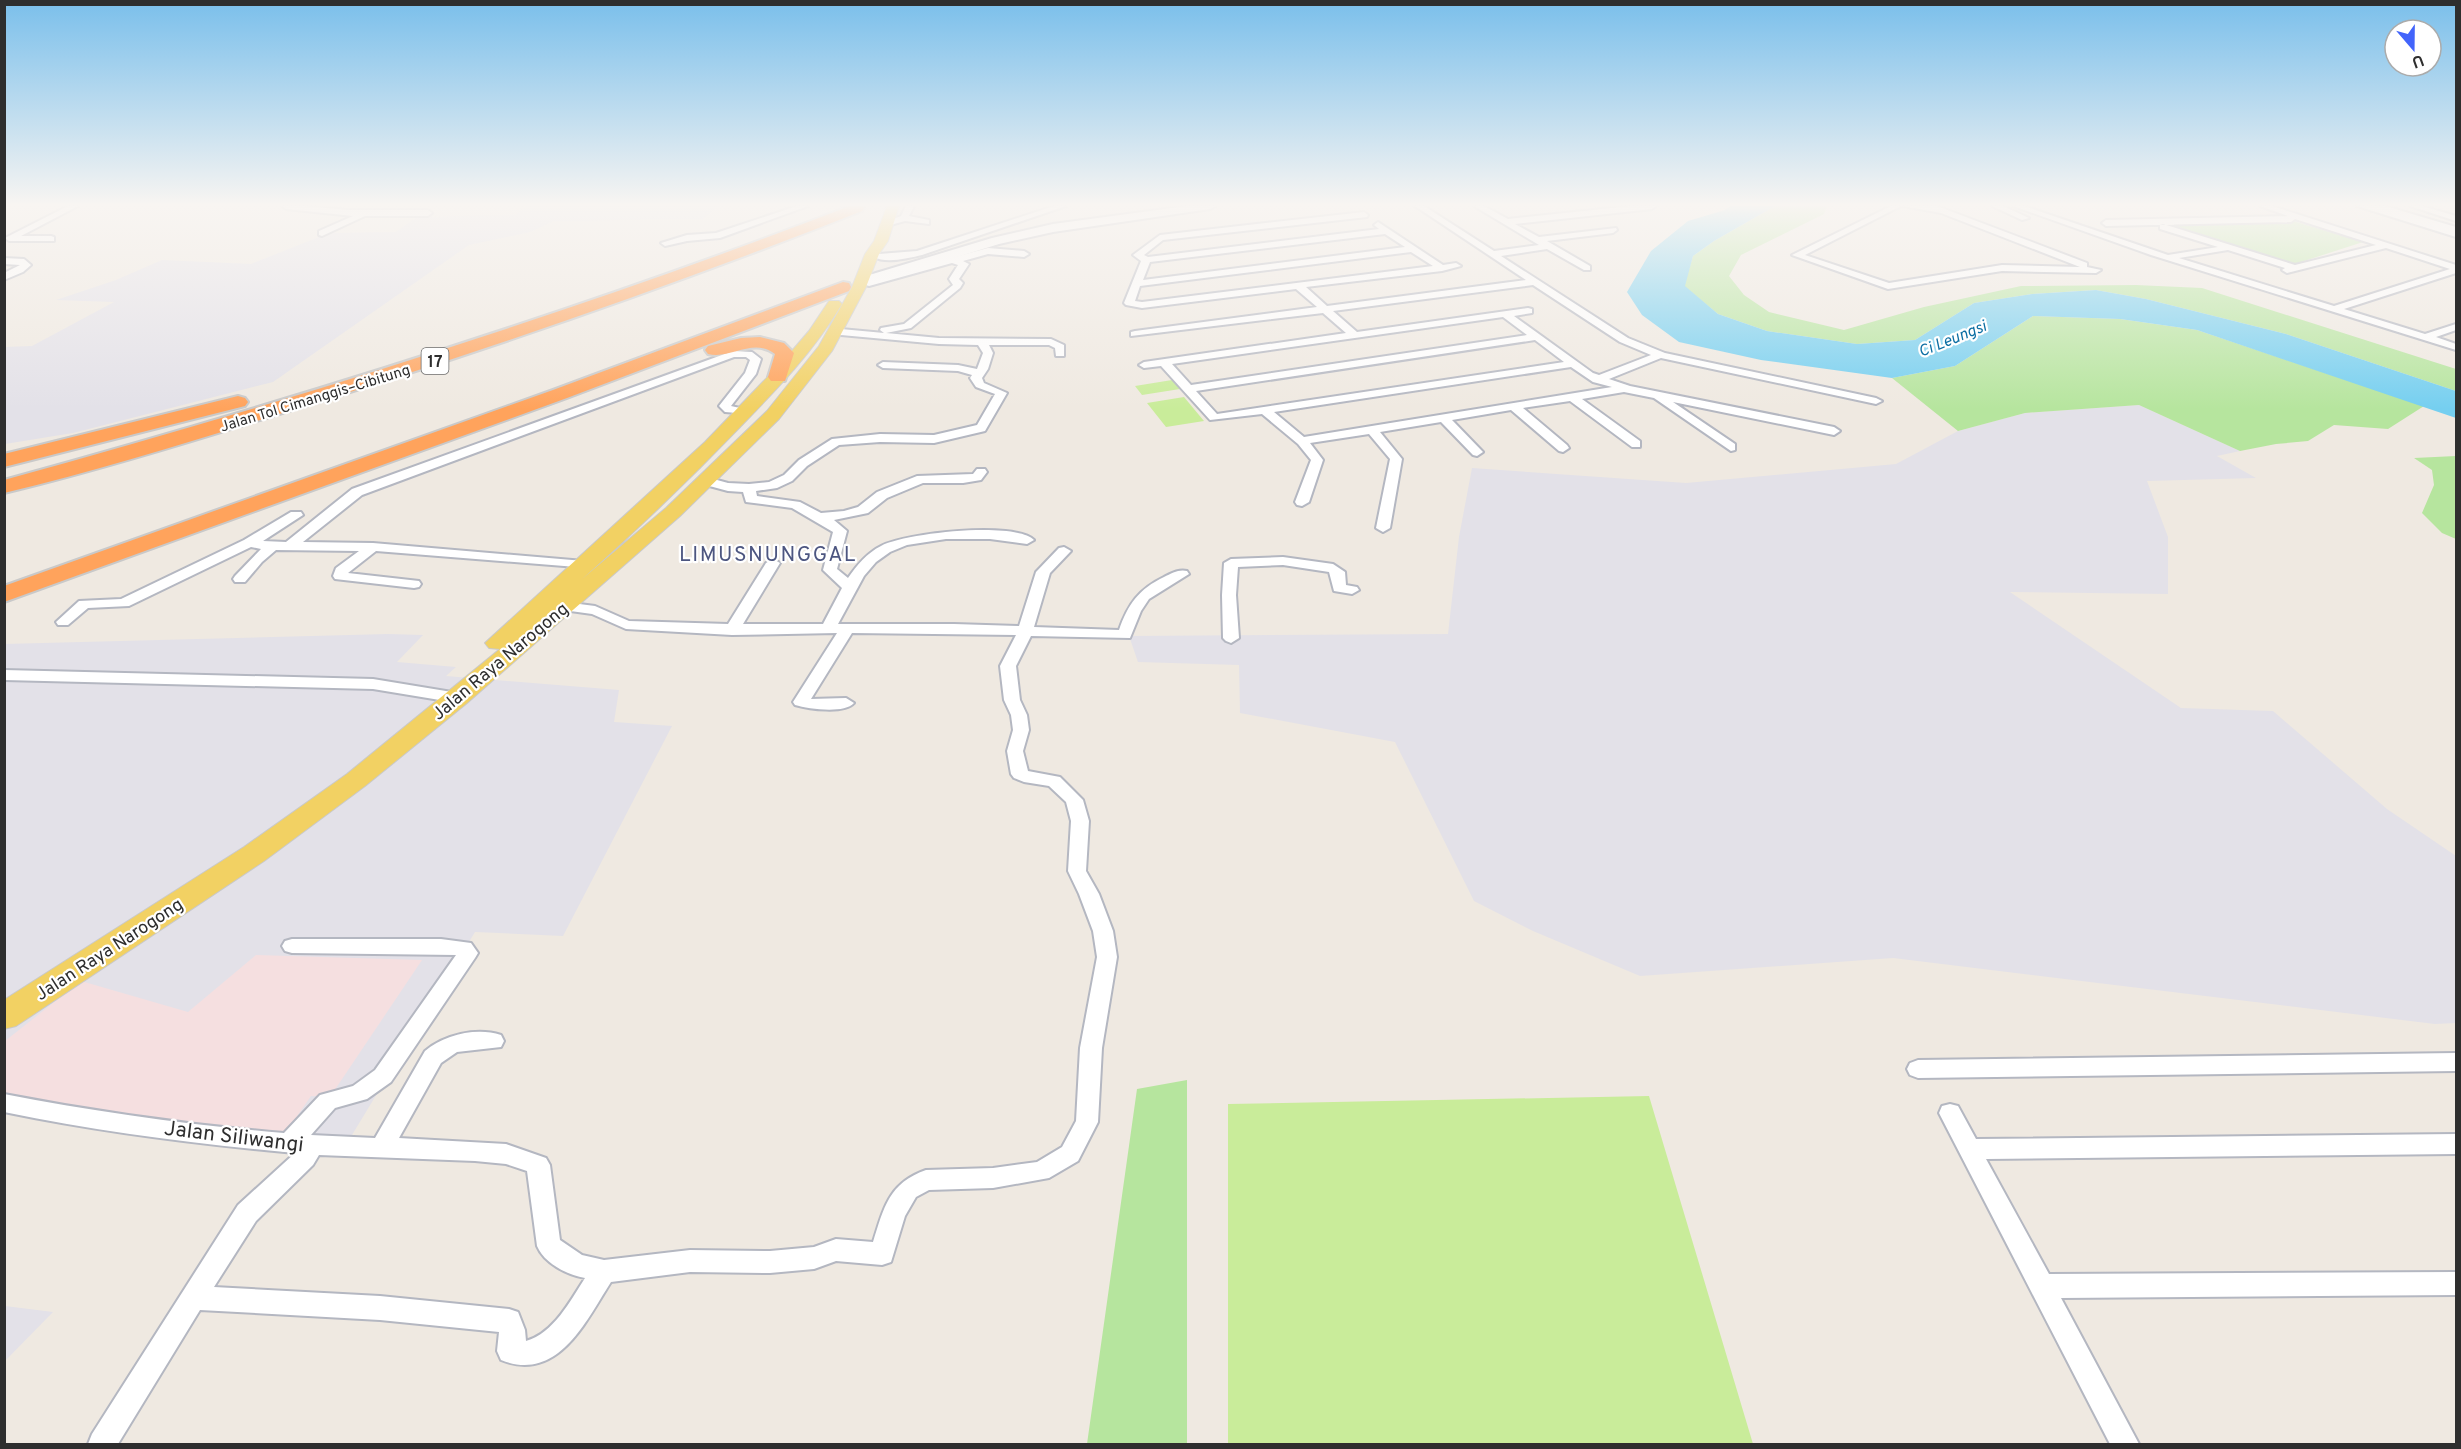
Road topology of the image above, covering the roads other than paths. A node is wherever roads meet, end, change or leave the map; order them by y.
1 (658, 274) edge
2 (694, 274) edge
3 (828, 274) edge
4 (837, 274) edge
5 (856, 274) edge
6 (863, 274) edge
7 (958, 274) edge
8 (1140, 274) edge
9 (1217, 274) edge
10 (1397, 274) edge
11 (1522, 274) edge
12 (1852, 274) edge
13 (1966, 274) edge
14 (2220, 274) edge
15 (2443, 274) edge
16 (1534, 282) junction
17 (1135, 284) junction
18 (1299, 286) junction
19 (2334, 309) junction
20 (1324, 310) junction
21 (1528, 311) dead end
22 (1506, 314) junction
23 (2457, 327) edge
24 (1135, 334) dead end
25 (1354, 336) junction
26 (2426, 337) junction
27 (841, 338) junction
28 (1536, 338) junction
29 (982, 341) junction
30 (2457, 346) edge
31 (1060, 354) dead end
32 (689, 356) junction
33 (1661, 356) junction
34 (1164, 362) junction
35 (1572, 364) junction
36 (883, 365) dead end
37 (1144, 365) dead end
38 (379, 367) junction
39 (979, 373) junction
40 (778, 377) junction
41 (1597, 380) junction
42 (1187, 389) junction
43 (1627, 389) junction
44 (1653, 393) junction
45 (1572, 397) junction
46 (1876, 401) dead end
47 (1513, 405) junction
48 (1264, 410) junction
49 (745, 412) junction
50 (1443, 417) junction
51 (1372, 430) junction
52 (1834, 431) dead end
53 (1302, 441) junction
54 (1636, 444) dead end
55 (1731, 447) dead end
56 (1563, 448) dead end
57 (1478, 452) dead end
58 (4, 461) edge
59 (981, 472) dead end
60 (4, 473) edge
61 (706, 481) junction
62 (4, 487) edge
63 (749, 488) junction
64 (1302, 502) dead end
65 (296, 515) dead end
66 (819, 517) junction
67 (1383, 528) dead end
68 (1027, 540) dead end
69 (249, 543) junction
70 (273, 546) junction
71 (290, 546) junction
72 (373, 547) junction
73 (1064, 551) dead end
74 (773, 563) dead end
75 (584, 565) junction
76 (1182, 574) dead end
77 (240, 579) dead end
78 (414, 584) dead end
79 (851, 588) junction
80 (1352, 590) dead end
81 (4, 595) edge
82 (542, 604) junction
83 (568, 605) junction
84 (4, 606) edge
85 (63, 622) dead end
86 (847, 629) junction
87 (732, 630) junction
88 (828, 630) junction
89 (1025, 632) junction
90 (1231, 638) dead end
91 (4, 675) edge
92 (447, 697) junction
93 (846, 703) dead end
94 (291, 946) dead end
95 (4, 1017) edge
96 (493, 1041) dead end
97 (2457, 1062) edge
98 (1918, 1069) dead end
99 (4, 1103) edge
100 (1950, 1113) dead end
101 (301, 1144) junction
102 (2457, 1144) edge
103 (382, 1147) junction
104 (1969, 1149) junction
105 (604, 1271) junction
106 (2457, 1284) edge
107 (2041, 1286) junction
108 (194, 1298) junction
109 (102, 1444) edge
110 (2125, 1444) edge

1 - 38 highway, Jalan Tol Cimanggis–Cibitung / 17
2 - 62 highway, Jalan Tol Cimanggis–Cibitung / 17
3 - 81 highway
4 - 32 highway
5 - 40 main road, Jalan Raya Narogong
6 - 27 main road, Jalan Raya Narogong
7 - 27 street
8 - 17 street
9 - 17 street
10 - 18 street
11 - 16 street
12 - 13 street
14 - 19 street
15 - 19 street
16 - 20 street
16 - 33 street
17 - 18 street
18 - 20 street
19 - 26 street
20 - 24 street
20 - 25 street
21 - 22 street
22 - 25 street
22 - 28 street
23 - 26 street
25 - 34 street
26 - 30 street
27 - 29 street
27 - 61 main road, Jalan Raya Narogong
28 - 35 street
28 - 42 street
29 - 31 street
29 - 39 street
32 - 40 highway
32 - 84 highway
33 - 41 street
33 - 46 street
34 - 37 street
34 - 42 street
35 - 41 street
35 - 48 street
36 - 39 street
38 - 58 highway
38 - 60 highway, Jalan Tol Cimanggis–Cibitung / 17
39 - 63 street
40 - 49 main road, Jalan Raya Narogong
41 - 43 street
42 - 48 street
43 - 44 street
43 - 45 street
44 - 52 street
44 - 55 street
45 - 47 street
45 - 54 street
47 - 50 street
47 - 56 street
48 - 53 street
49 - 71 street
49 - 75 main road, Jalan Raya Narogong
50 - 51 street
50 - 57 street
51 - 53 street
51 - 67 street
53 - 64 street
59 - 66 street
61 - 63 street
61 - 83 main road, Jalan Raya Narogong
63 - 66 street
65 - 69 street
66 - 79 street
68 - 79 street
69 - 70 street
69 - 85 street
70 - 71 street
70 - 77 street
71 - 72 street
72 - 75 street
72 - 78 street
73 - 89 street
74 - 87 street
75 - 82 main road, Jalan Raya Narogong
76 - 89 street
79 - 88 street
80 - 90 street
82 - 83 street
82 - 92 main road, Jalan Raya Narogong
83 - 87 street
83 - 92 main road, Jalan Raya Narogong
86 - 88 street
86 - 89 street
86 - 93 street
87 - 88 street
89 - 105 street
91 - 92 street
92 - 95 main road, Jalan Raya Narogong
94 - 101 street
96 - 103 street
97 - 98 street
99 - 101 street, Jalan Siliwangi
100 - 104 street
101 - 103 street
101 - 108 street, Jalan Siliwangi
102 - 104 street
103 - 105 street
104 - 107 street
105 - 108 street
106 - 107 street
107 - 110 street
108 - 109 street, Jalan Siliwangi

